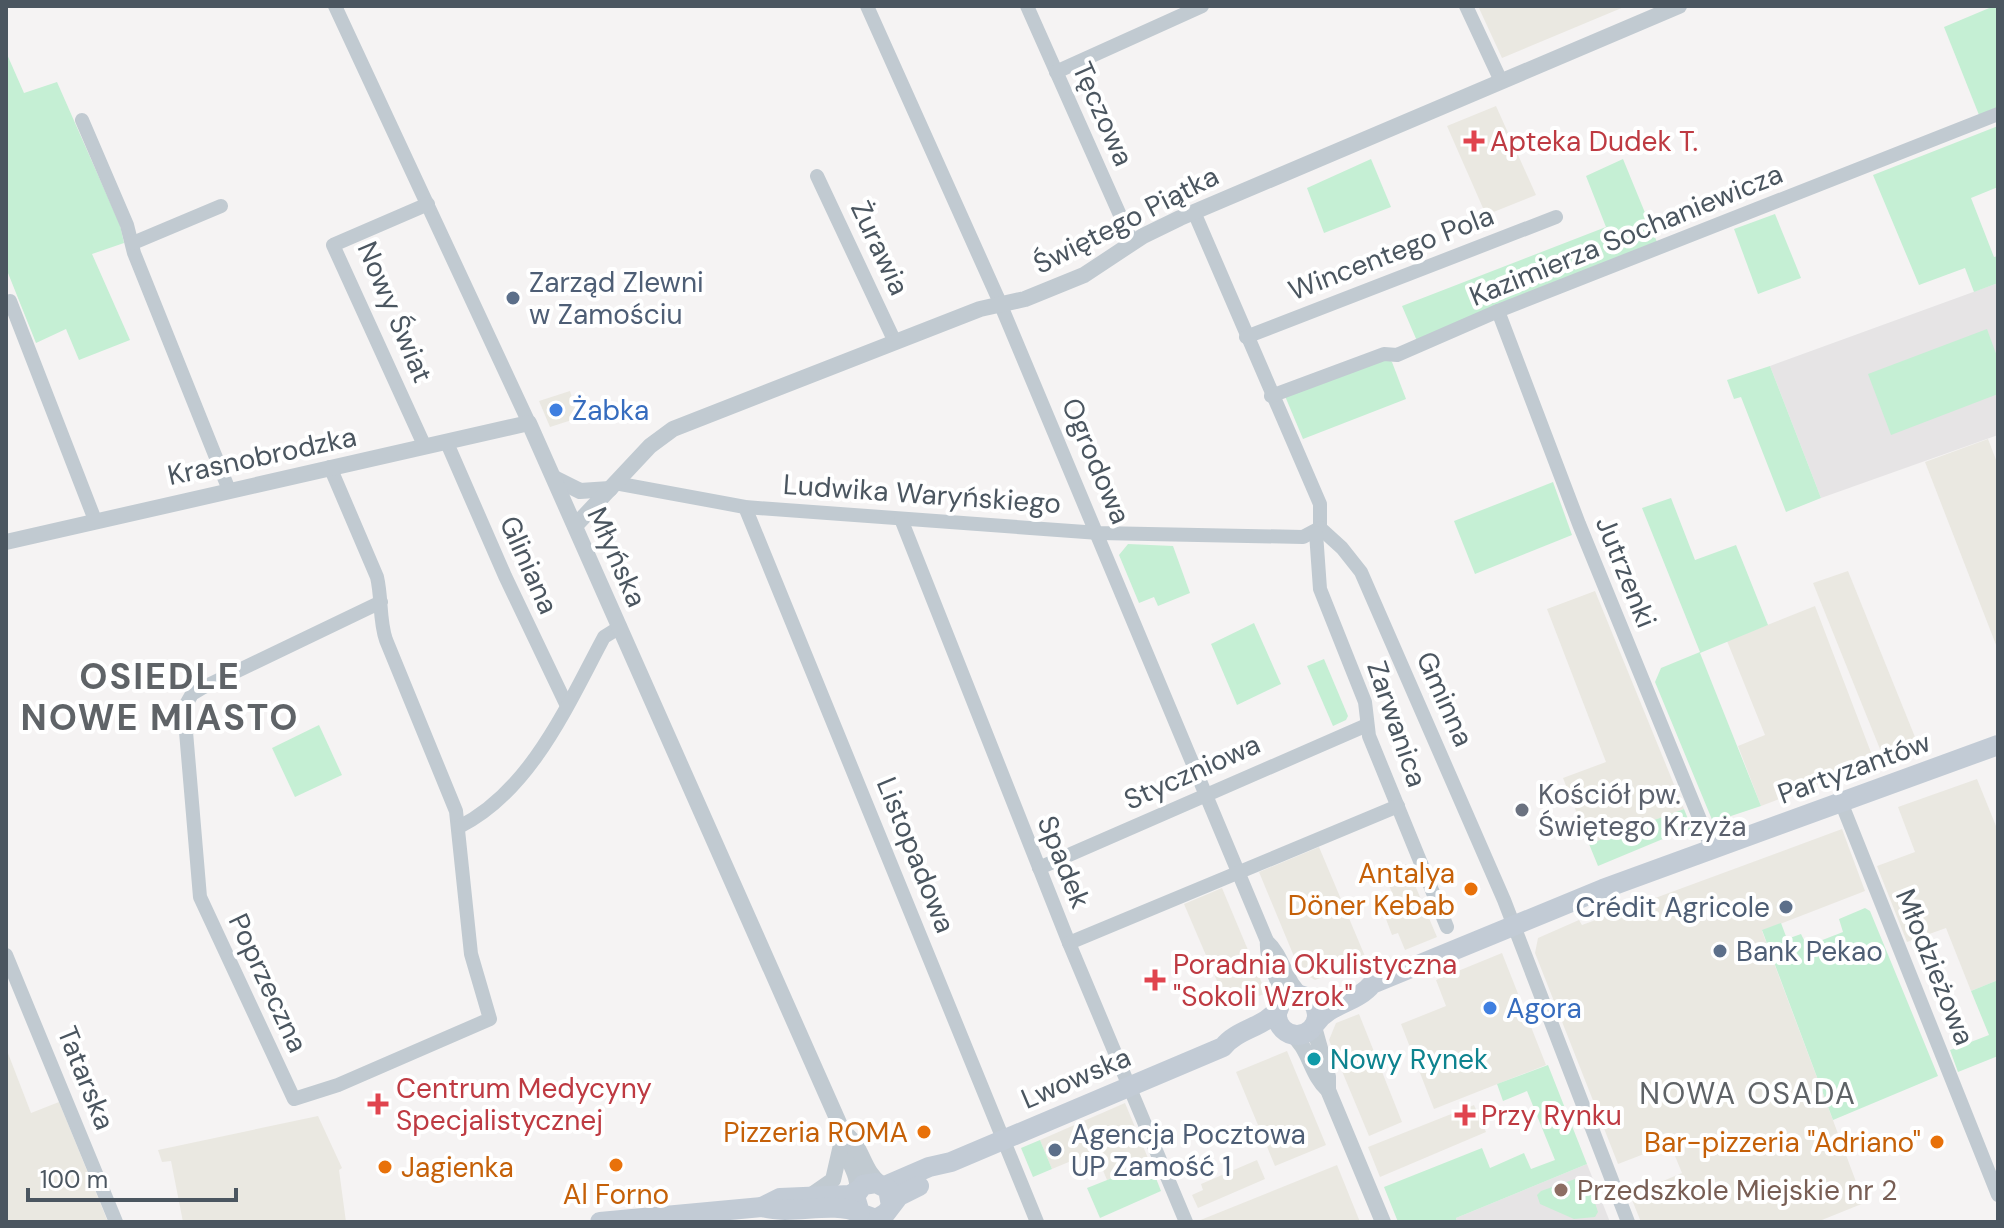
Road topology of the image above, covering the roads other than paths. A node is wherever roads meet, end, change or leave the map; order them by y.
1 (335, 6) edge
2 (867, 6) edge
3 (1027, 6) edge
4 (1202, 6) edge
5 (1466, 6) edge
6 (1679, 6) edge
7 (1056, 72) junction
8 (1501, 81) junction
9 (1998, 114) edge
10 (82, 120) dead end
11 (817, 176) dead end
12 (428, 204) junction
13 (221, 206) dead end
14 (1194, 212) junction
15 (1556, 217) dead end
16 (1132, 242) junction
17 (133, 243) junction
18 (10, 301) dead end
19 (1001, 304) junction
20 (1498, 311) junction
21 (1246, 337) junction
22 (895, 342) junction
23 (1271, 396) junction
24 (529, 423) junction
25 (447, 443) junction
26 (425, 447) junction
27 (330, 467) junction
28 (554, 478) junction
29 (613, 486) junction
30 (229, 490) junction
31 (745, 507) junction
32 (901, 519) junction
33 (95, 520) junction
34 (575, 526) junction
35 (1318, 531) junction
36 (1099, 533) junction
37 (6, 542) edge
38 (381, 602) junction
39 (620, 627) junction
40 (567, 706) junction
41 (1367, 725) junction
42 (1998, 745) edge
43 (1206, 794) junction
44 (1841, 802) junction
45 (1398, 806) junction
46 (459, 827) junction
47 (1712, 849) junction
48 (1039, 868) junction
49 (1239, 872) junction
50 (1513, 925) junction
51 (1447, 927) dead end
52 (1267, 941) junction
53 (1069, 943) junction
54 (6, 955) edge
55 (1372, 984) junction
56 (1306, 998) junction
57 (1280, 1006) junction
58 (1315, 1025) junction
59 (1288, 1033) junction
60 (1223, 1047) junction
61 (1129, 1086) junction
62 (1328, 1090) junction
63 (842, 1138) junction
64 (1004, 1139) junction
65 (857, 1191) junction
66 (1998, 1195) edge
67 (803, 1197) junction
68 (762, 1207) junction
69 (880, 1208) edge
70 (116, 1222) edge
71 (600, 1222) edge
72 (1037, 1222) edge
73 (1186, 1222) edge
74 (1383, 1222) edge
75 (1628, 1222) edge

1 - 12 street, Młyńska
2 - 19 street, Ogrodowa
3 - 7 street, Tęczowa
4 - 7 street
5 - 8 street
6 - 8 street, Świętego Piątka
7 - 16 street, Tęczowa
8 - 14 street, Świętego Piątka
9 - 20 street, Kazimierza Sochaniewicza
10 - 17 street
11 - 22 street, Żurawia
12 - 24 street, Młyńska
12 - 26 street, Nowy Świat
13 - 17 street
14 - 16 street, Świętego Piątka
14 - 21 street
15 - 21 street, Wincentego Pola
16 - 19 street, Świętego Piątka
17 - 30 street
18 - 33 street
19 - 22 street, Świętego Piątka
19 - 36 street, Ogrodowa
20 - 23 street, Kazimierza Sochaniewicza
20 - 47 street, Jutrzenki
21 - 23 street
22 - 29 street, Świętego Piątka
23 - 35 street
24 - 25 street, Krasnobrodzka
24 - 28 street, Młyńska
25 - 26 street, Krasnobrodzka
25 - 40 street, Gliniana
26 - 27 street, Krasnobrodzka
27 - 30 street, Krasnobrodzka
27 - 38 street, Poprzeczna
28 - 29 street
28 - 34 street, Młyńska
29 - 31 street, Ludwika Waryńskiego
29 - 34 street, Świętego Piątka
30 - 33 street, Krasnobrodzka
31 - 32 street, Ludwika Waryńskiego
31 - 64 street, Listopadowa
32 - 36 street, Ludwika Waryńskiego
32 - 48 street, Spadek
33 - 37 street, Krasnobrodzka
34 - 39 street, Młyńska
35 - 36 street, Ludwika Waryńskiego
35 - 41 street, Zarwanica
35 - 50 street, Gminna
36 - 43 street, Ogrodowa
38 - 46 street, Poprzeczna
38 - 46 street, Poprzeczna
39 - 40 street
39 - 63 street, Młyńska
40 - 46 street
41 - 43 street, Styczniowa
41 - 45 street, Zarwanica
42 - 44 main road, Partyzantów
43 - 48 street, Styczniowa
43 - 49 street, Ogrodowa
44 - 47 main road, Partyzantów
44 - 66 street, Młodzieżowa
45 - 49 street
45 - 51 street, Zarwanica
47 - 50 main road, Partyzantów
48 - 53 street, Spadek
49 - 52 street, Ogrodowa
49 - 53 street
50 - 55 main road, Partyzantów
50 - 75 street, Gminna
52 - 56 street, Ogrodowa
52 - 57 street, Ogrodowa
53 - 61 street, Spadek
54 - 70 street, Tatarska
55 - 56 main road, Partyzantów
55 - 58 main road, Partyzantów
56 - 57 main road
56 - 58 main road
57 - 59 main road
57 - 60 main road, Lwowska
58 - 59 main road
58 - 62 street
59 - 60 main road, Lwowska
59 - 62 street
60 - 61 main road, Lwowska
61 - 64 main road, Lwowska
61 - 73 street, Spadek
62 - 74 street
63 - 65 street, Młyńska
63 - 67 street
63 - 69 street, Młyńska
64 - 69 main road, Lwowska
64 - 72 street, Listopadowa
65 - 67 main road
65 - 69 main road
67 - 68 main road
68 - 69 main road
68 - 71 main road

